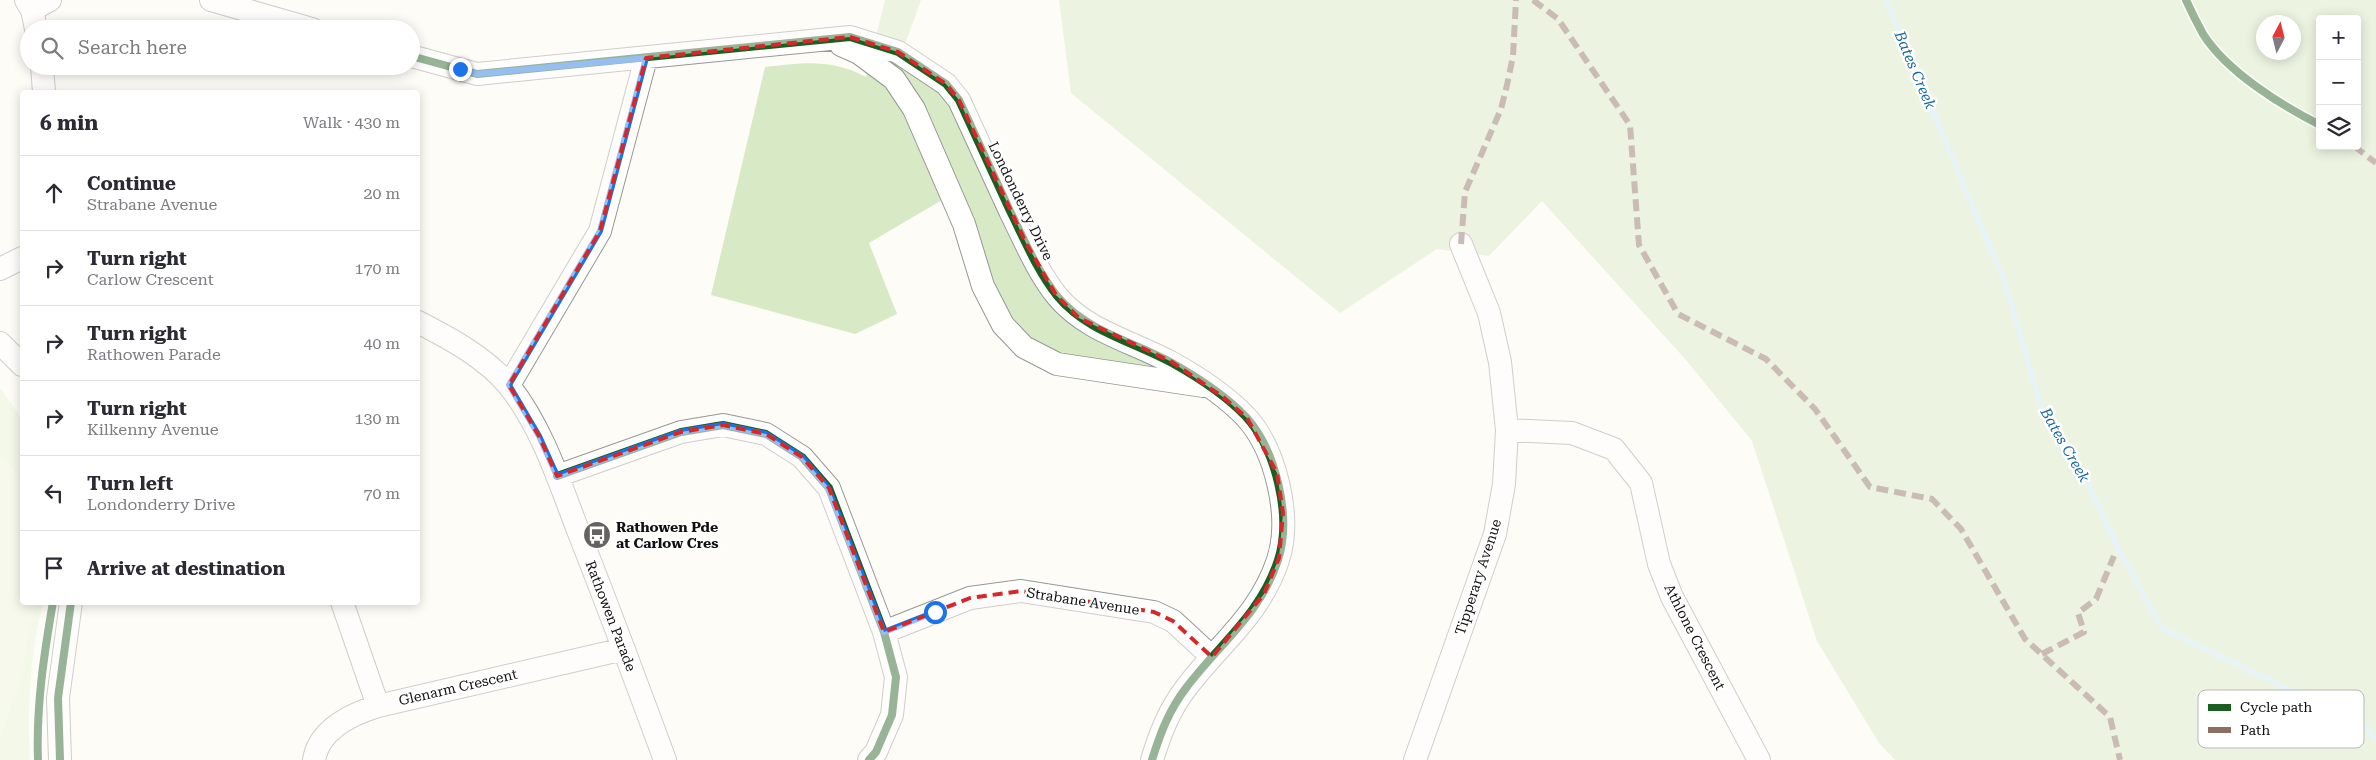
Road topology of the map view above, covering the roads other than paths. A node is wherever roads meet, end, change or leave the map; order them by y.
1 (211, 0) edge
2 (281, 20) edge
3 (827, 39) junction
4 (420, 58) edge
5 (646, 58) junction
6 (43, 75) edge
7 (44, 90) edge
8 (1461, 244) dead end
9 (20, 259) edge
10 (0, 269) edge
11 (420, 323) edge
12 (0, 343) edge
13 (20, 363) edge
14 (509, 385) junction
15 (1208, 387) junction
16 (1506, 430) junction
17 (557, 476) junction
18 (72, 605) edge
19 (343, 605) edge
20 (884, 632) junction
21 (624, 649) junction
22 (1212, 657) junction
23 (378, 706) junction
24 (60, 760) edge
25 (314, 760) edge
26 (665, 760) edge
27 (869, 760) edge
28 (1152, 760) edge
29 (1415, 760) edge
30 (1759, 760) edge

1 - 2 street
3 - 5 street, Londonderry Drive
3 - 15 street, Londonderry Drive
3 - 15 street, Londonderry Drive
4 - 5 street, Londonderry Drive
5 - 14 street
6 - 7 street
8 - 16 street, Tipperary Avenue
9 - 10 street
11 - 14 street, Rathowen Parade
12 - 13 street
14 - 17 street, Rathowen Parade
15 - 22 street, Londonderry Drive
16 - 29 street, Tipperary Avenue
16 - 30 street, Athlone Crescent
17 - 20 street
17 - 21 street, Rathowen Parade
18 - 24 street
19 - 23 street
20 - 22 street, Strabane Avenue
20 - 27 street
21 - 23 street, Glenarm Crescent
21 - 26 street, Rathowen Parade
22 - 28 street, Londonderry Drive
23 - 25 street, Glenarm Crescent

